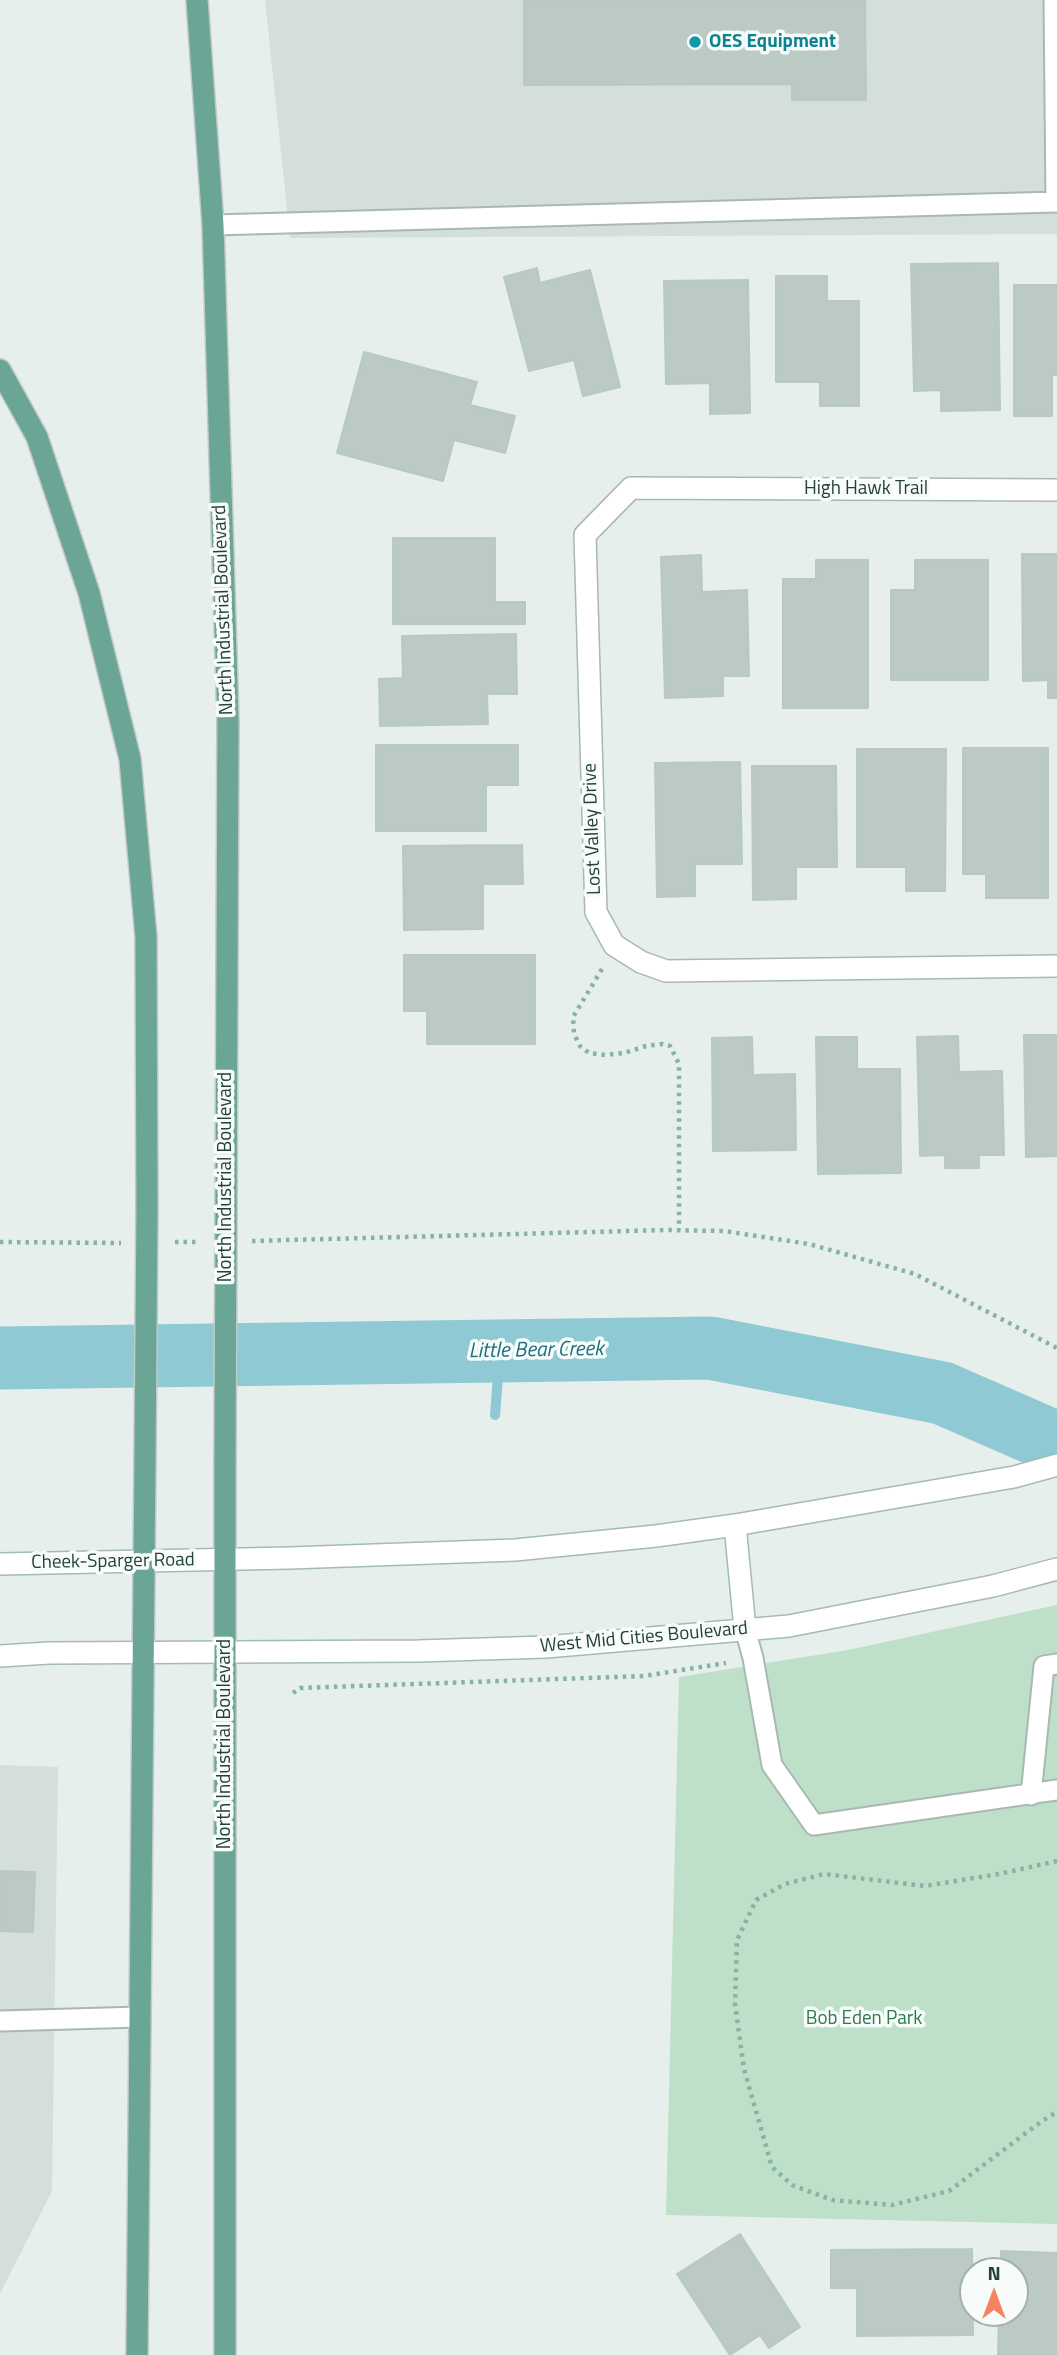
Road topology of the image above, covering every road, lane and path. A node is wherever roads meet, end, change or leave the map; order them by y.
1 (197, 0) edge
2 (1054, 0) edge
3 (213, 225) junction
4 (0, 370) edge
5 (675, 489) joint
6 (1057, 490) edge
7 (614, 945) junction
8 (1057, 966) edge
9 (679, 1230) junction
10 (333, 1241) dead end
11 (1057, 1348) edge
12 (1057, 1465) edge
13 (735, 1525) junction
14 (226, 1560) junction
15 (144, 1562) junction
16 (0, 1564) edge
17 (1057, 1569) edge
18 (745, 1629) junction
19 (143, 1652) junction
20 (225, 1652) junction
21 (0, 1656) edge
22 (1057, 1664) edge
23 (1057, 1790) edge
24 (1031, 1795) junction
25 (1057, 1861) edge
26 (140, 2017) junction
27 (0, 2021) edge
28 (1057, 2112) edge
29 (136, 2355) edge
30 (225, 2355) edge

1 - 3 main road, North Industrial Boulevard
2 - 3 lane
3 - 14 main road, North Industrial Boulevard, bridge
4 - 15 main road, bridge
5 - 6 main road, High Hawk Trail
5 - 7 main road, Lost Valley Drive
7 - 8 main road
7 - 9 path
9 - 10 path
9 - 11 path
12 - 13 main road
13 - 14 main road
13 - 18 main road
14 - 15 main road, Cheek-Sparger Road
14 - 20 main road, North Industrial Boulevard
15 - 16 main road, Cheek-Sparger Road
15 - 19 main road
17 - 18 main road, West Mid Cities Boulevard
18 - 20 main road, West Mid Cities Boulevard
18 - 24 lane
19 - 20 main road
19 - 21 main road
19 - 26 main road
20 - 30 main road, North Industrial Boulevard
22 - 24 lane
23 - 24 lane
25 - 28 path
26 - 27 lane
26 - 29 main road

